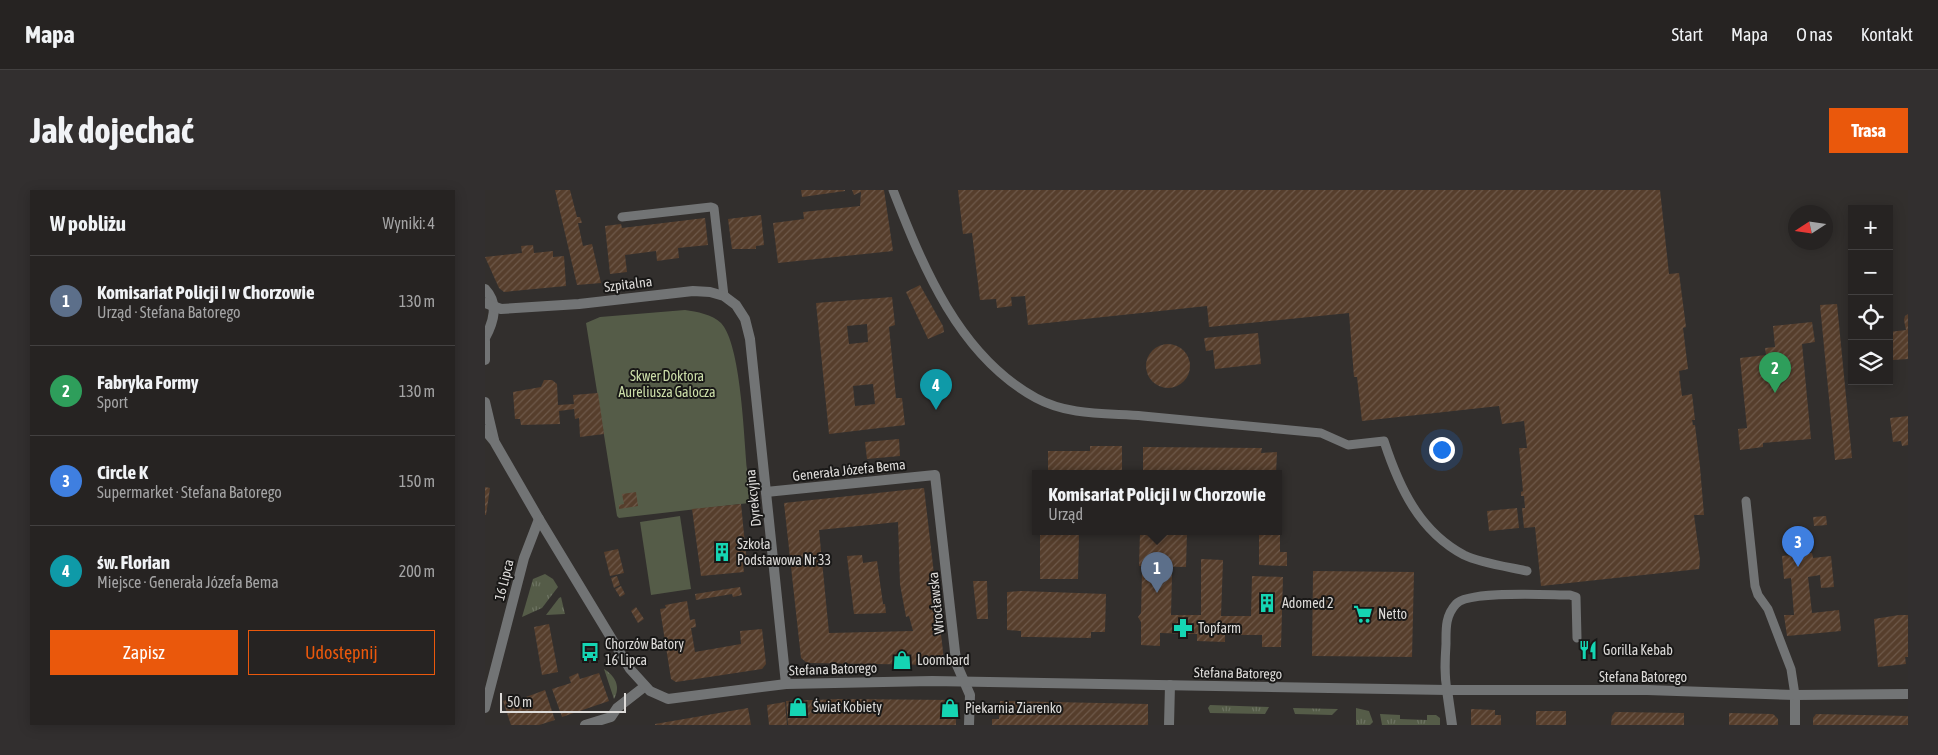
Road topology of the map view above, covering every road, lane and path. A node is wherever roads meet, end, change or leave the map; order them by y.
1 (893, 190) edge
2 (622, 217) dead end
3 (485, 289) edge
4 (724, 296) junction
5 (490, 304) edge
6 (485, 340) edge
7 (485, 360) edge
8 (485, 402) edge
9 (485, 430) edge
10 (495, 441) junction
11 (935, 475) joint
12 (766, 492) junction
13 (1746, 501) dead end
14 (539, 519) junction
15 (1527, 572) dead end
16 (1577, 638) dead end
17 (965, 681) junction
18 (786, 684) junction
19 (1170, 685) junction
20 (644, 687) junction
21 (1447, 690) junction
22 (1908, 694) edge
23 (1795, 695) junction
24 (485, 708) edge
25 (585, 725) edge
26 (969, 725) edge
27 (1169, 725) edge
28 (1452, 725) edge
29 (1795, 725) edge

1 - 15 lane
2 - 4 lane
3 - 5 street
4 - 5 street, Szpitalna
4 - 12 street, Dyrekcyjna
5 - 6 street
6 - 7 street
8 - 10 street
9 - 10 street
10 - 14 street
11 - 12 street, Generała Józefa Bema
11 - 17 street, Wrocławska
12 - 18 street, Dyrekcyjna
13 - 23 lane
14 - 20 street
14 - 24 street, 16 Lipca
16 - 21 lane
17 - 18 street, Stefana Batorego
17 - 19 street, Stefana Batorego
17 - 26 street, Wrocławska
18 - 20 street, Stefana Batorego
19 - 21 street, Stefana Batorego
19 - 27 street
20 - 25 street
21 - 23 street, Stefana Batorego
21 - 28 street
22 - 23 street, Stefana Batorego
23 - 29 street

